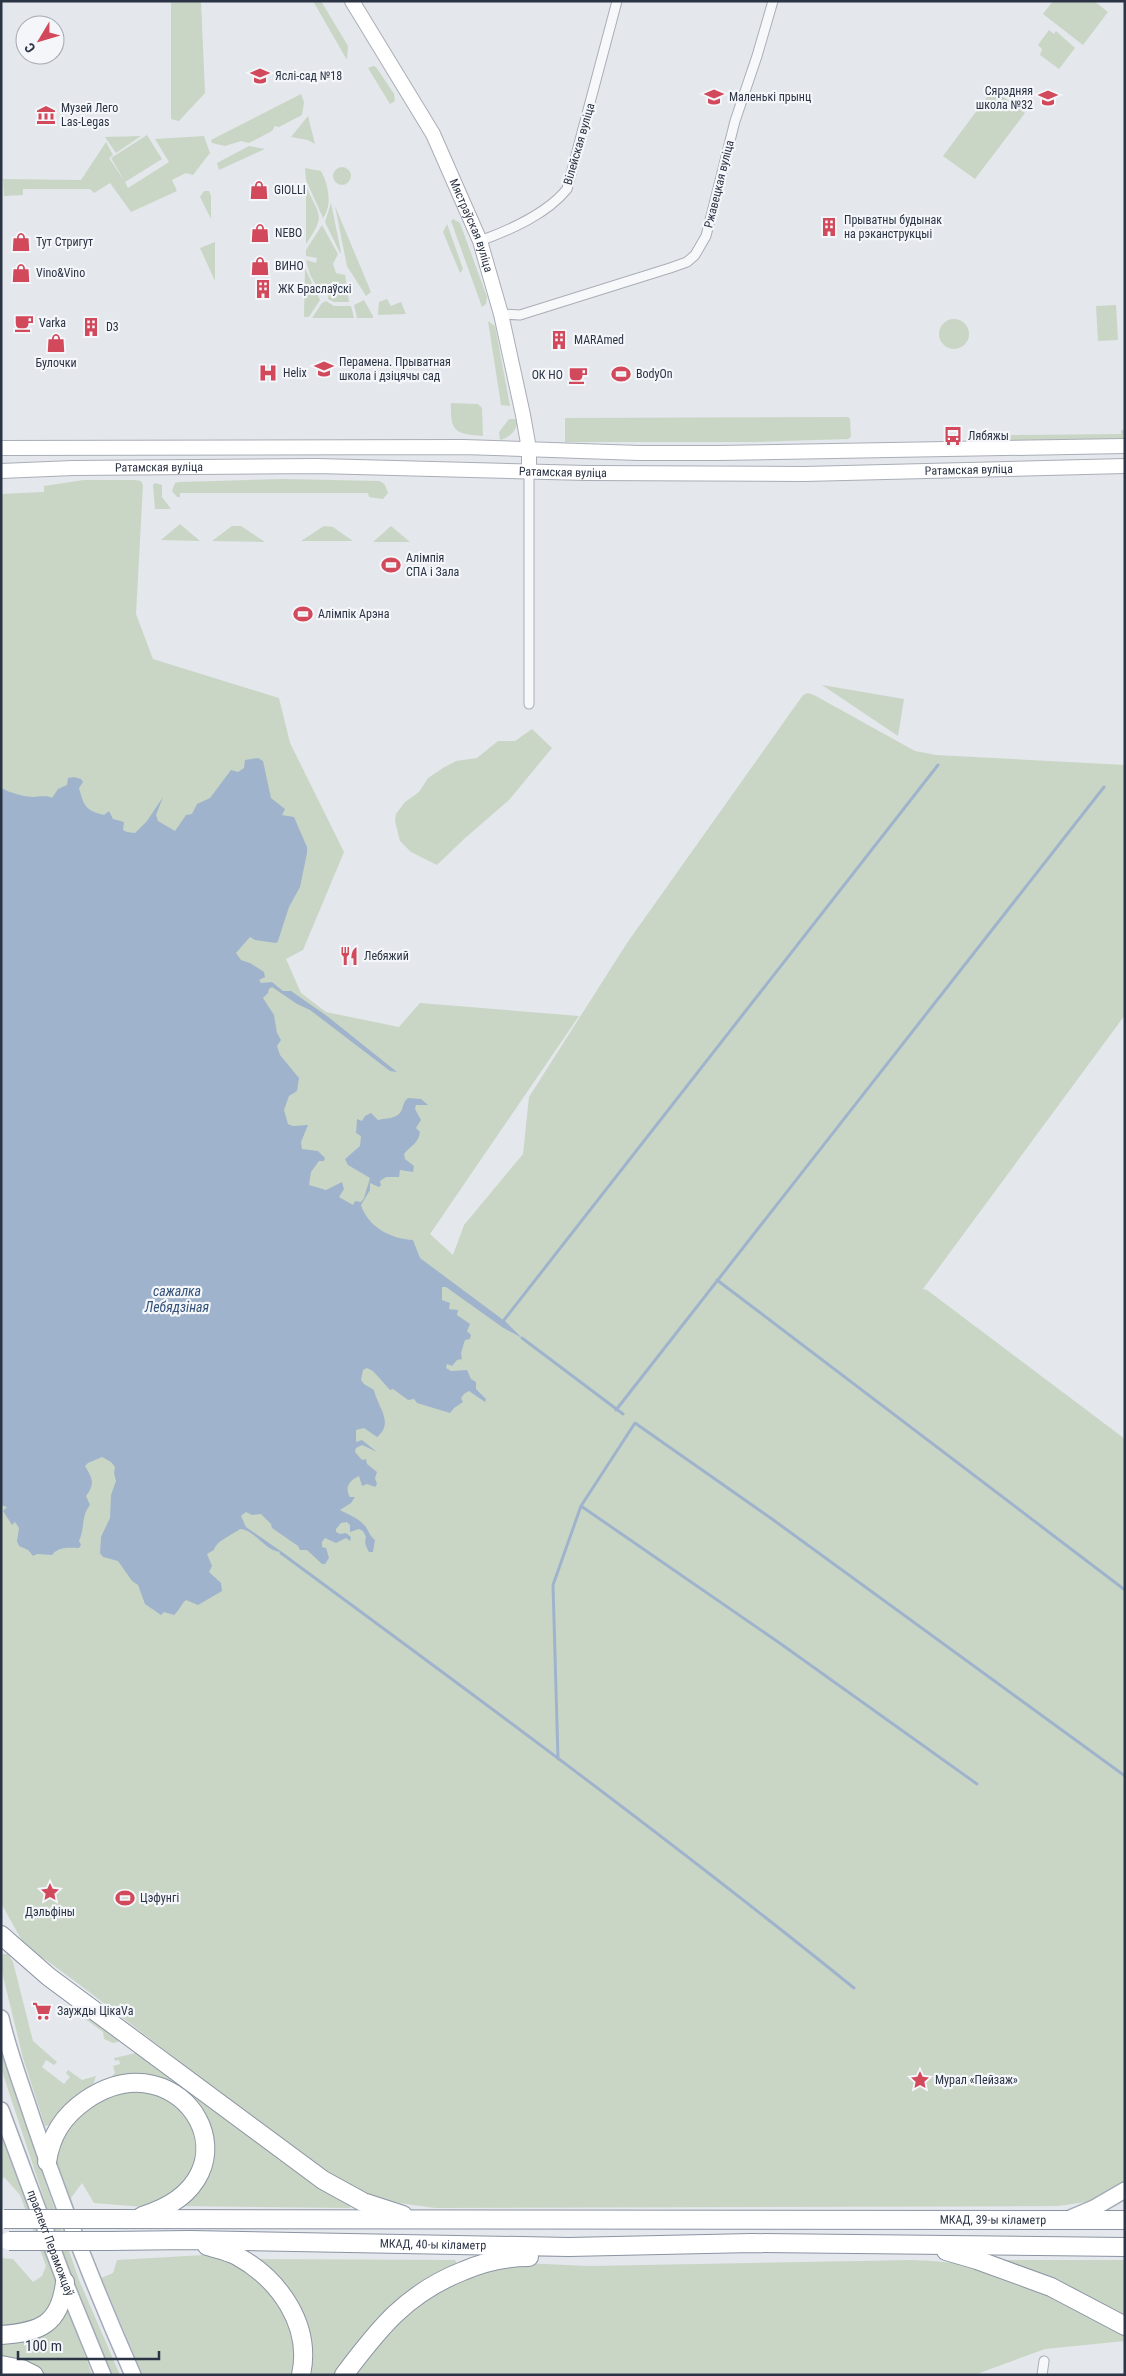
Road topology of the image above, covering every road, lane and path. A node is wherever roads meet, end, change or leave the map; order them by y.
1 (352, 1) edge
2 (617, 1) edge
3 (773, 1) edge
4 (480, 241) junction
5 (501, 314) junction
6 (1125, 446) edge
7 (1, 448) edge
8 (529, 450) junction
9 (1125, 466) edge
10 (1, 471) edge
11 (529, 472) junction
12 (529, 704) dead end
13 (1, 1935) edge
14 (1, 2018) edge
15 (1, 2110) edge
16 (47, 2162) junction
17 (1125, 2190) edge
18 (3, 2219) edge
19 (129, 2220) junction
20 (418, 2220) junction
21 (862, 2220) joint
22 (1125, 2220) edge
23 (1063, 2221) junction
24 (190, 2240) junction
25 (5, 2241) edge
26 (864, 2244) joint
27 (920, 2244) junction
28 (569, 2247) junction
29 (1125, 2247) edge
30 (65, 2282) junction
31 (1125, 2326) edge
32 (1, 2335) edge
33 (1044, 2361) dead end
34 (1, 2364) edge
35 (34, 2375) edge
36 (103, 2375) edge
37 (133, 2375) edge
38 (302, 2375) edge
39 (344, 2375) edge
40 (1042, 2375) edge

1 - 4 main road, Мястраўская вуліца
2 - 4 street, Вілейская вуліца
3 - 5 street, Ржавецкая вуліца
4 - 5 main road, Мястраўская вуліца
5 - 8 main road, Мястраўская вуліца
6 - 8 main road, Ратамская вуліца
7 - 8 main road, Ратамская вуліца
8 - 11 main road, Мястраўская вуліца
9 - 11 main road, Ратамская вуліца
10 - 11 main road, Ратамская вуліца
11 - 12 street
13 - 20 highway
14 - 16 main road
15 - 30 main road, праспект Пераможцаў
16 - 19 highway
16 - 37 main road
17 - 23 main road
18 - 19 highway, МКАД, 40-ы кіламетр, bridge
19 - 20 highway, МКАД, 40-ы кіламетр
20 - 21 highway, МКАД, 40-ы кіламетр
21 - 23 highway, МКАД, 39-ы кіламетр
22 - 23 highway, МКАД, 39-ы кіламетр
24 - 25 highway, МКАД, 40-ы кіламетр, bridge
24 - 28 highway, МКАД, 40-ы кіламетр
24 - 38 highway
26 - 27 highway, МКАД, 39-ы кіламетр
26 - 28 highway, МКАД, 40-ы кіламетр
27 - 29 highway, МКАД, 39-ы кіламетр
27 - 31 highway
28 - 39 highway
30 - 32 highway
30 - 36 main road, праспект Пераможцаў
33 - 40 street
34 - 35 highway

